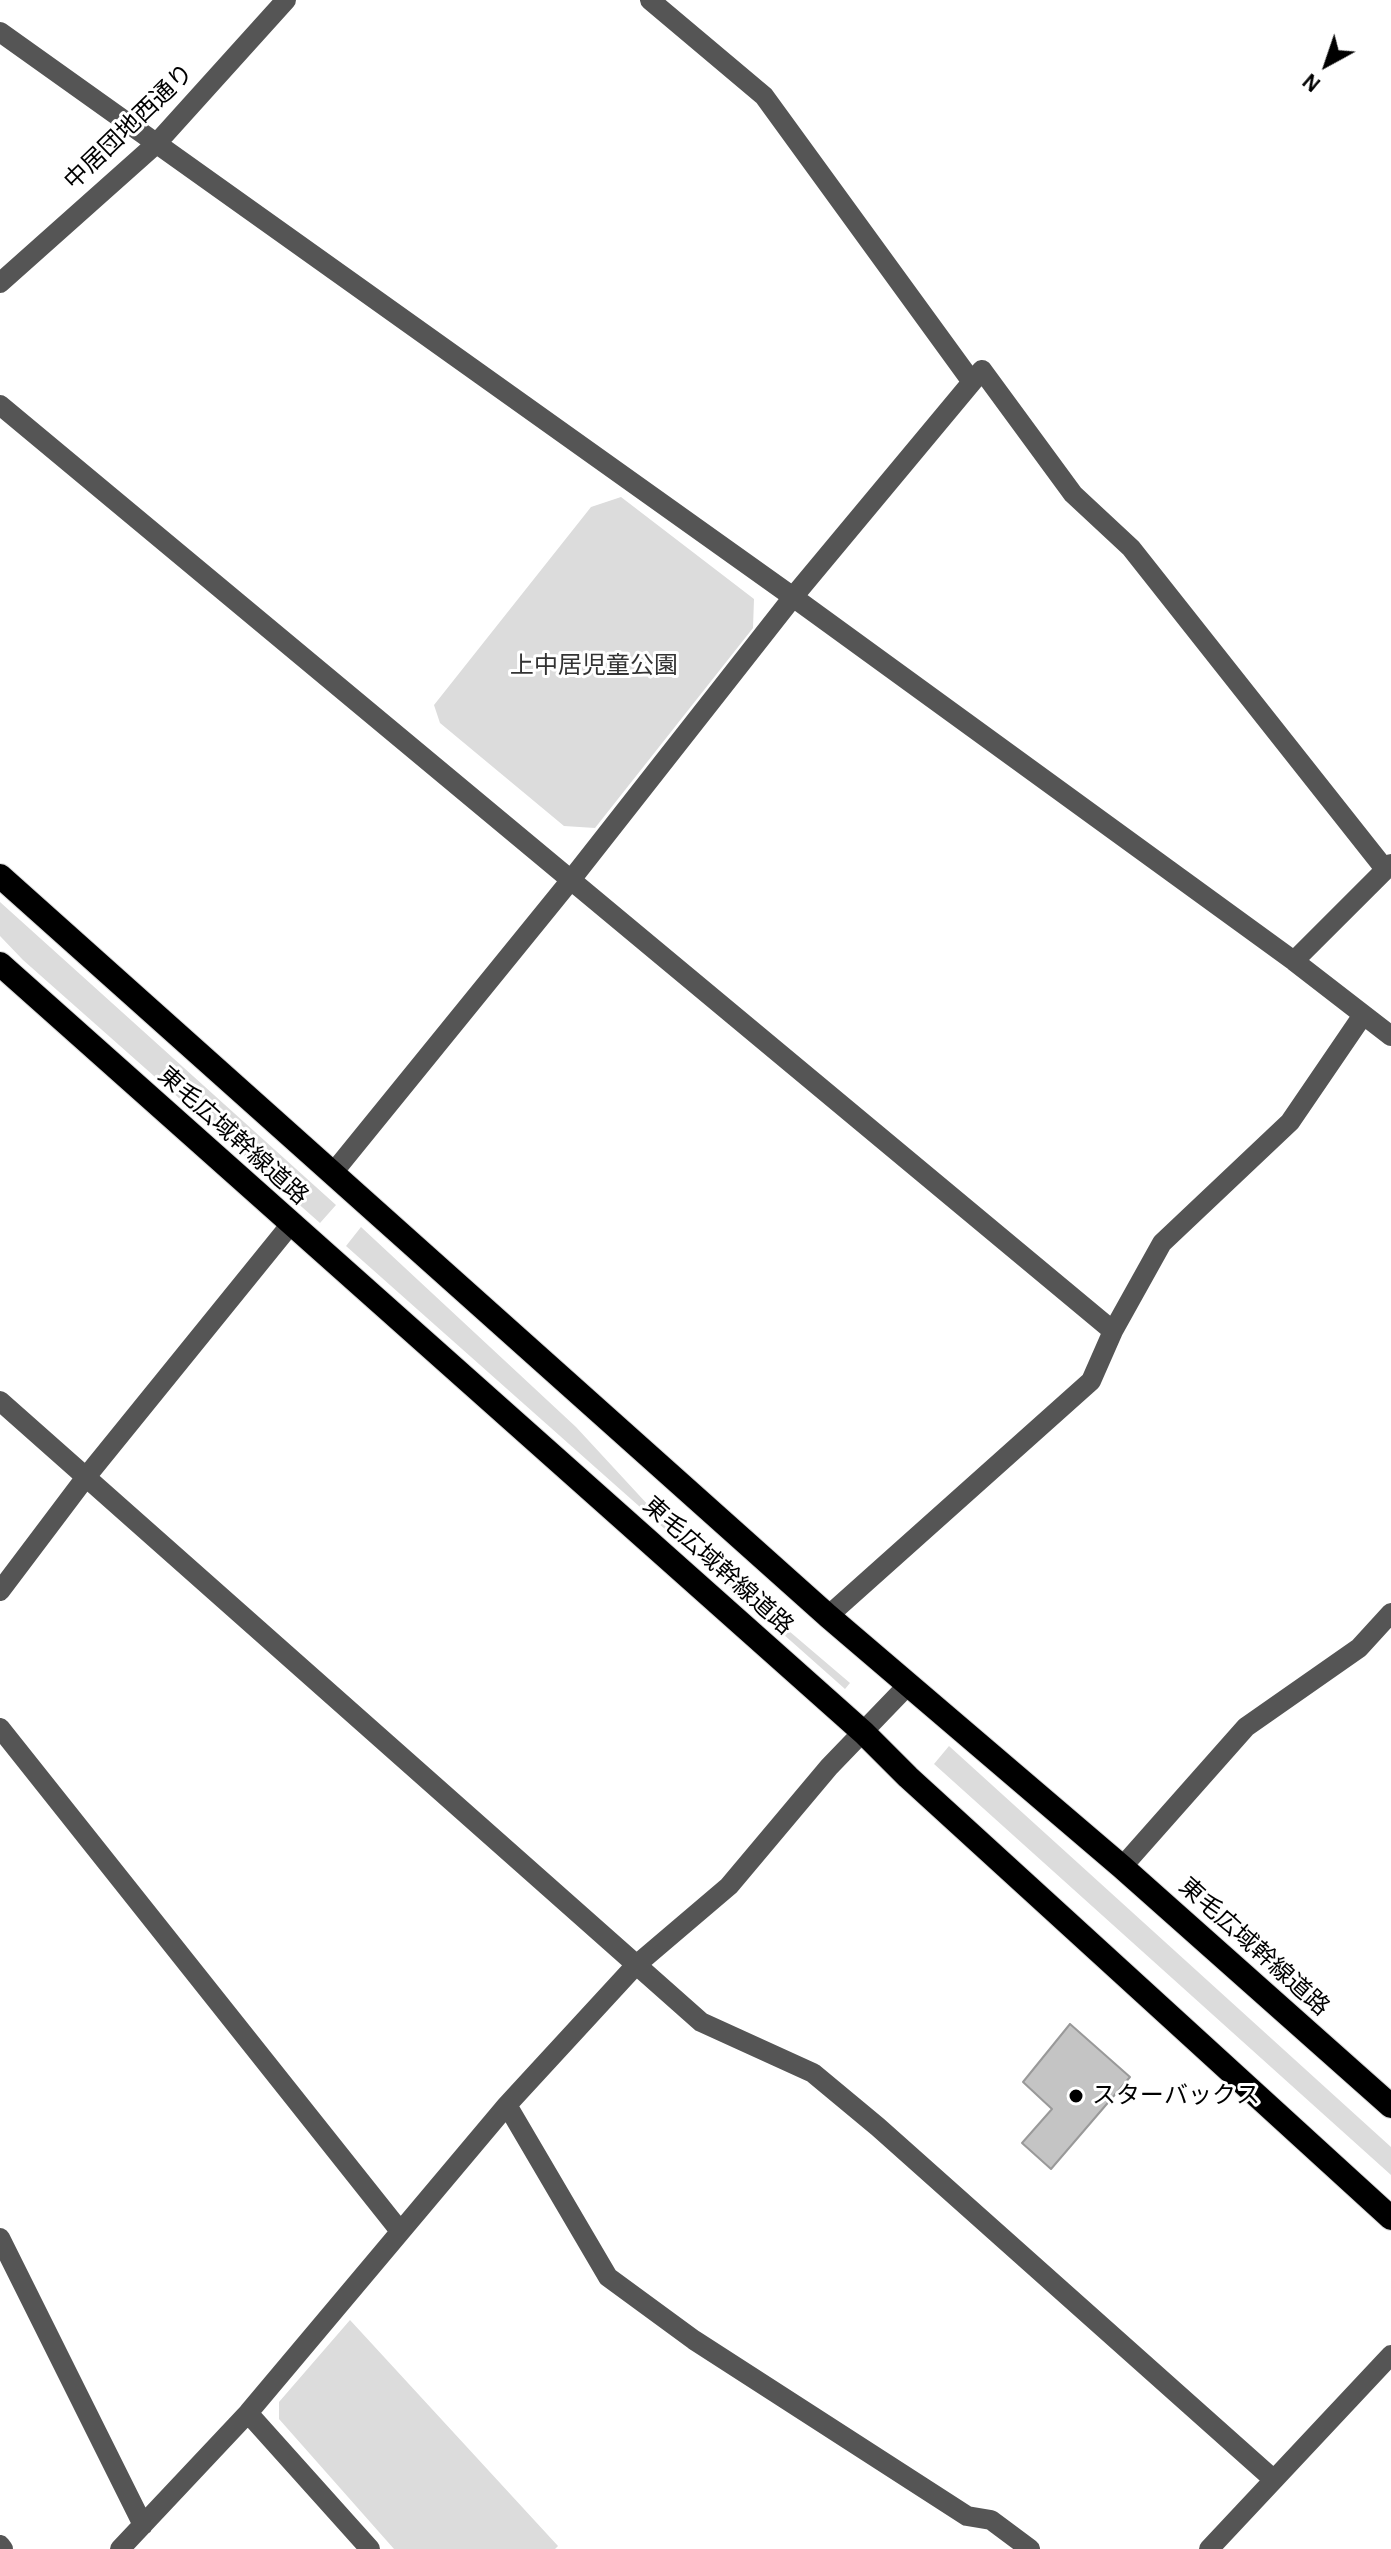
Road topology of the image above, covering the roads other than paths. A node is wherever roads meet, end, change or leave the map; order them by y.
1 (286, 0) edge
2 (650, 0) edge
3 (0, 32) edge
4 (156, 144) junction
5 (0, 283) edge
6 (972, 382) junction
7 (0, 405) edge
8 (793, 597) junction
9 (1388, 867) edge
10 (0, 876) edge
11 (570, 881) junction
12 (1294, 961) junction
13 (0, 964) edge
14 (1363, 1015) junction
15 (1391, 1036) edge
16 (332, 1174) junction
17 (291, 1224) junction
18 (1113, 1331) junction
19 (0, 1401) edge
20 (86, 1477) junction
21 (0, 1591) edge
22 (1391, 1613) edge
23 (828, 1616) junction
24 (908, 1685) junction
25 (0, 1728) edge
26 (864, 1733) junction
27 (1122, 1867) junction
28 (635, 1966) junction
29 (507, 2105) junction
30 (1391, 2106) edge
31 (1391, 2218) edge
32 (400, 2231) junction
33 (0, 2238) edge
34 (1391, 2355) edge
35 (248, 2413) junction
36 (1273, 2479) junction
37 (143, 2525) junction
38 (120, 2549) edge
39 (370, 2549) edge
40 (1030, 2549) edge
41 (1209, 2549) edge

1 - 4 street, 中居団地西通り
2 - 6 street
3 - 4 street
4 - 5 street, 中居団地西通り
4 - 8 street
6 - 8 street
6 - 9 street
7 - 11 street
8 - 11 street
8 - 12 street
9 - 12 street
10 - 16 highway, 東毛広域幹線道路
11 - 16 street
11 - 18 street
12 - 14 street
13 - 17 highway, 東毛広域幹線道路
14 - 15 street
14 - 18 street
16 - 23 highway, 東毛広域幹線道路
17 - 20 street
17 - 26 highway, 東毛広域幹線道路
18 - 23 street
19 - 20 street
20 - 21 street
20 - 28 street
22 - 27 street
23 - 24 highway, 東毛広域幹線道路
24 - 26 street
24 - 27 highway, 東毛広域幹線道路
25 - 32 street
26 - 28 street
26 - 31 highway, 東毛広域幹線道路
27 - 30 highway, 東毛広域幹線道路
28 - 29 street
28 - 36 street
29 - 32 street
29 - 40 street
32 - 35 street
33 - 37 street
34 - 36 street
35 - 37 street
35 - 39 street
36 - 41 street
37 - 38 street

